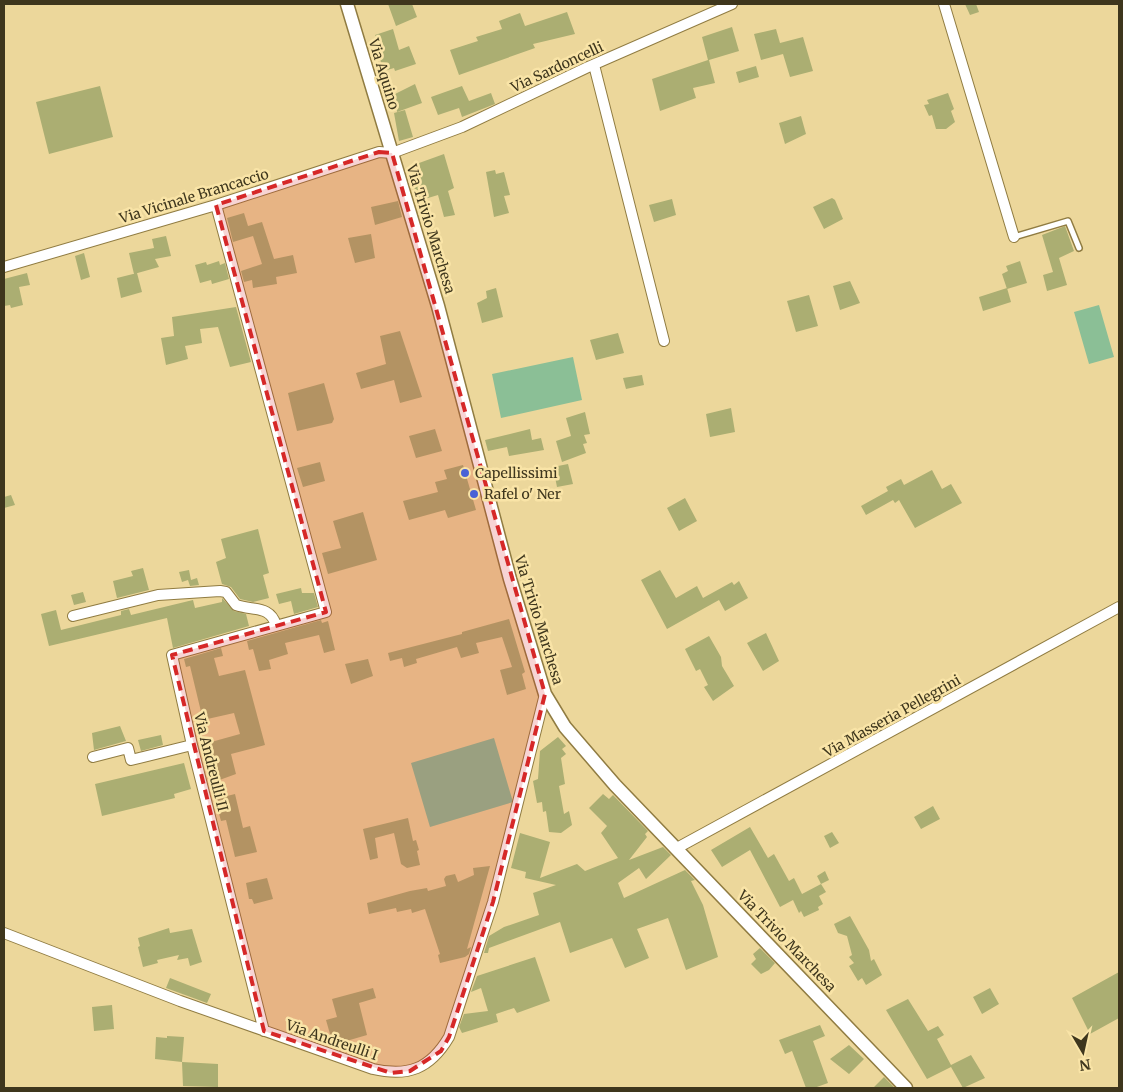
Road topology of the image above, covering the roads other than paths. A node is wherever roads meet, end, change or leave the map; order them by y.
1 (347, 4) edge
2 (732, 4) edge
3 (944, 4) edge
4 (594, 65) junction
5 (392, 154) junction
6 (216, 206) junction
7 (1014, 237) joint
8 (1079, 248) dead end
9 (4, 267) edge
10 (664, 341) dead end
11 (1119, 607) edge
12 (73, 616) dead end
13 (276, 626) junction
14 (545, 694) junction
15 (192, 745) junction
16 (93, 757) dead end
17 (677, 848) junction
18 (4, 933) edge
19 (264, 1031) junction
20 (906, 1088) edge

1 - 5 street, Via Aquino
2 - 4 street, Via Sardoncelli
3 - 7 street
4 - 5 street, Via Sardoncelli
4 - 10 street
5 - 6 street, Via Vicinale Brancaccio
5 - 14 street, Via Trivio Marchesa
6 - 9 street, Via Vicinale Brancaccio
6 - 13 street, Via Andreulli II
7 - 8 lane
11 - 17 street, Via Masseria Pellegrini
12 - 13 street
13 - 15 street, Via Andreulli II
14 - 17 street, Via Trivio Marchesa
14 - 19 street, Via Andreulli I
15 - 16 street
15 - 19 street, Via Andreulli II
17 - 20 street, Via Trivio Marchesa
18 - 19 street, Via Andreulli I

